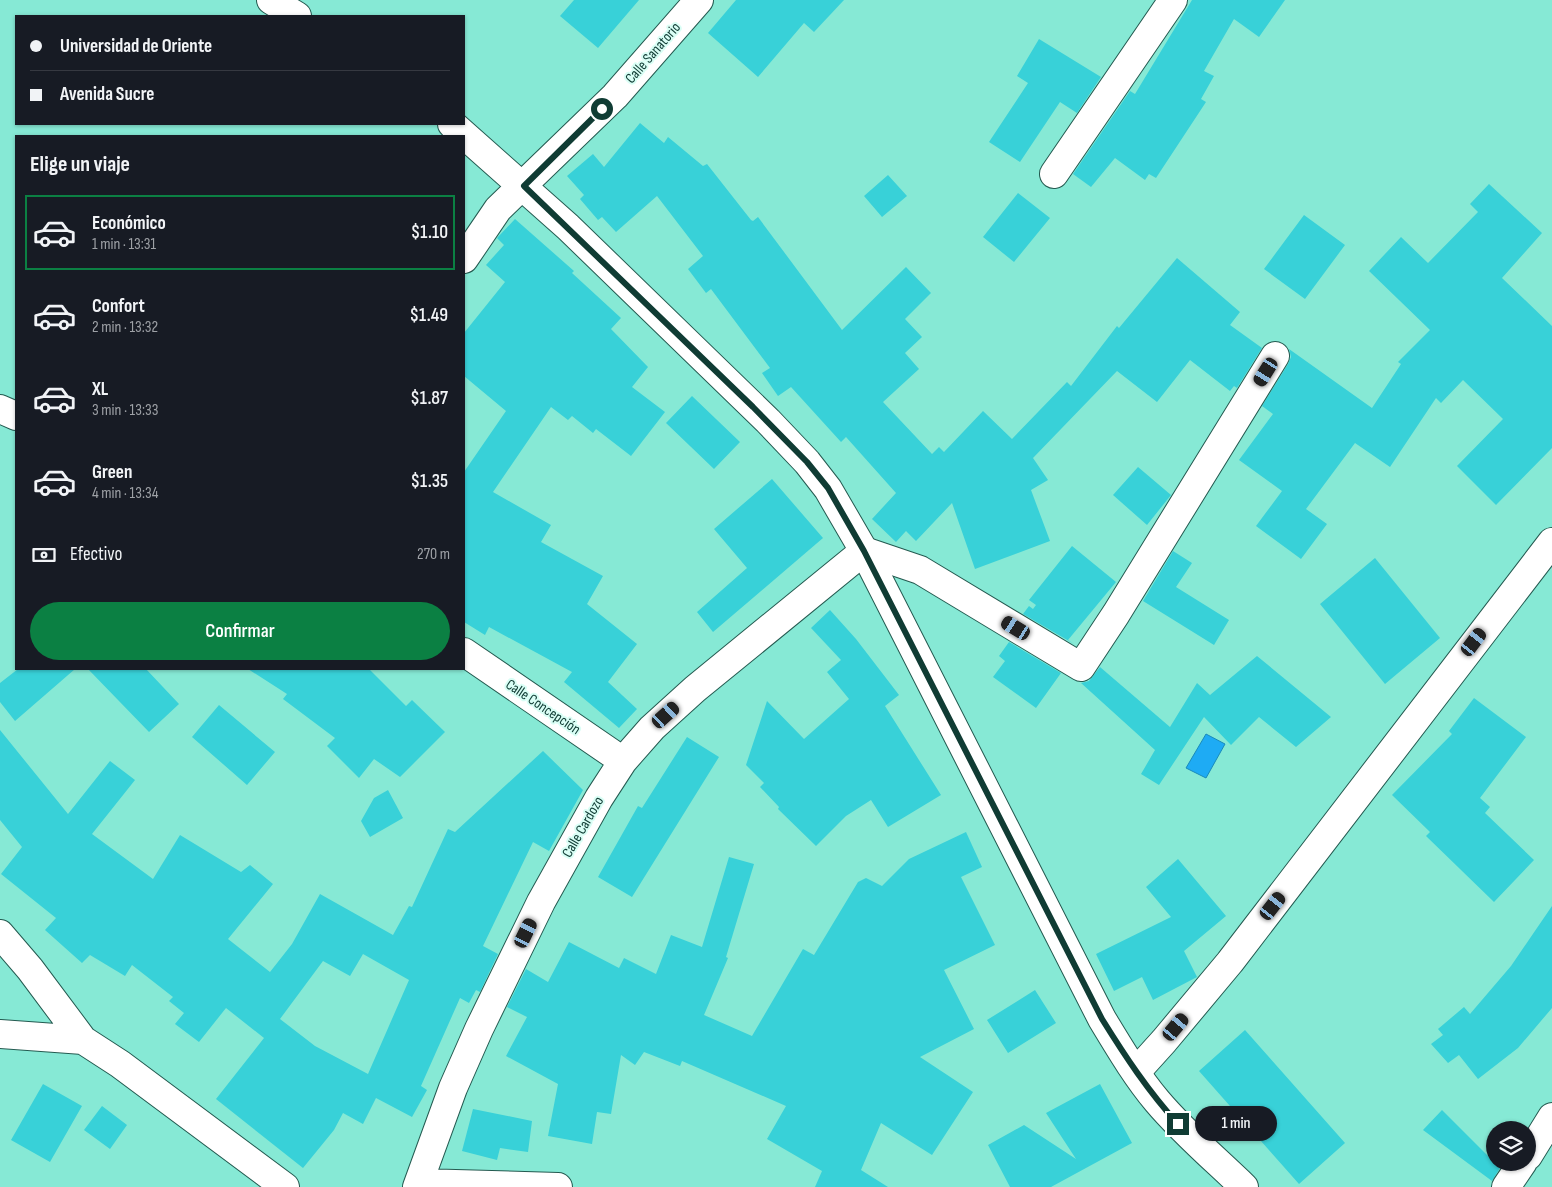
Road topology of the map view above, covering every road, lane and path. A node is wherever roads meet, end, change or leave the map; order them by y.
1 (271, 0) edge
2 (699, 0) edge
3 (1173, 0) edge
4 (295, 15) edge
5 (453, 125) edge
6 (465, 135) edge
7 (465, 135) edge
8 (1054, 174) dead end
9 (524, 186) junction
10 (465, 258) edge
11 (1276, 356) dead end
12 (0, 409) edge
13 (15, 416) edge
14 (1552, 542) edge
15 (864, 551) junction
16 (465, 653) edge
17 (623, 761) junction
18 (0, 934) edge
19 (0, 1034) edge
20 (83, 1040) junction
21 (1136, 1072) junction
22 (1552, 1118) edge
23 (1536, 1143) edge
24 (1517, 1171) edge
25 (418, 1185) edge
26 (285, 1187) edge
27 (558, 1187) edge
28 (1244, 1187) edge
29 (1506, 1187) edge

1 - 4 street
2 - 9 street, Calle Sanatorio
3 - 8 street
5 - 7 street
6 - 9 street
9 - 10 street, Calle Sanatorio
9 - 15 street
11 - 15 street
12 - 13 street
14 - 21 street
15 - 17 street, Calle Cardozo
15 - 21 street
16 - 17 street, Calle Concepción
17 - 25 street, Calle Cardozo
18 - 20 street
19 - 20 street
20 - 26 street
21 - 28 street
22 - 23 street
24 - 29 street
25 - 27 street

